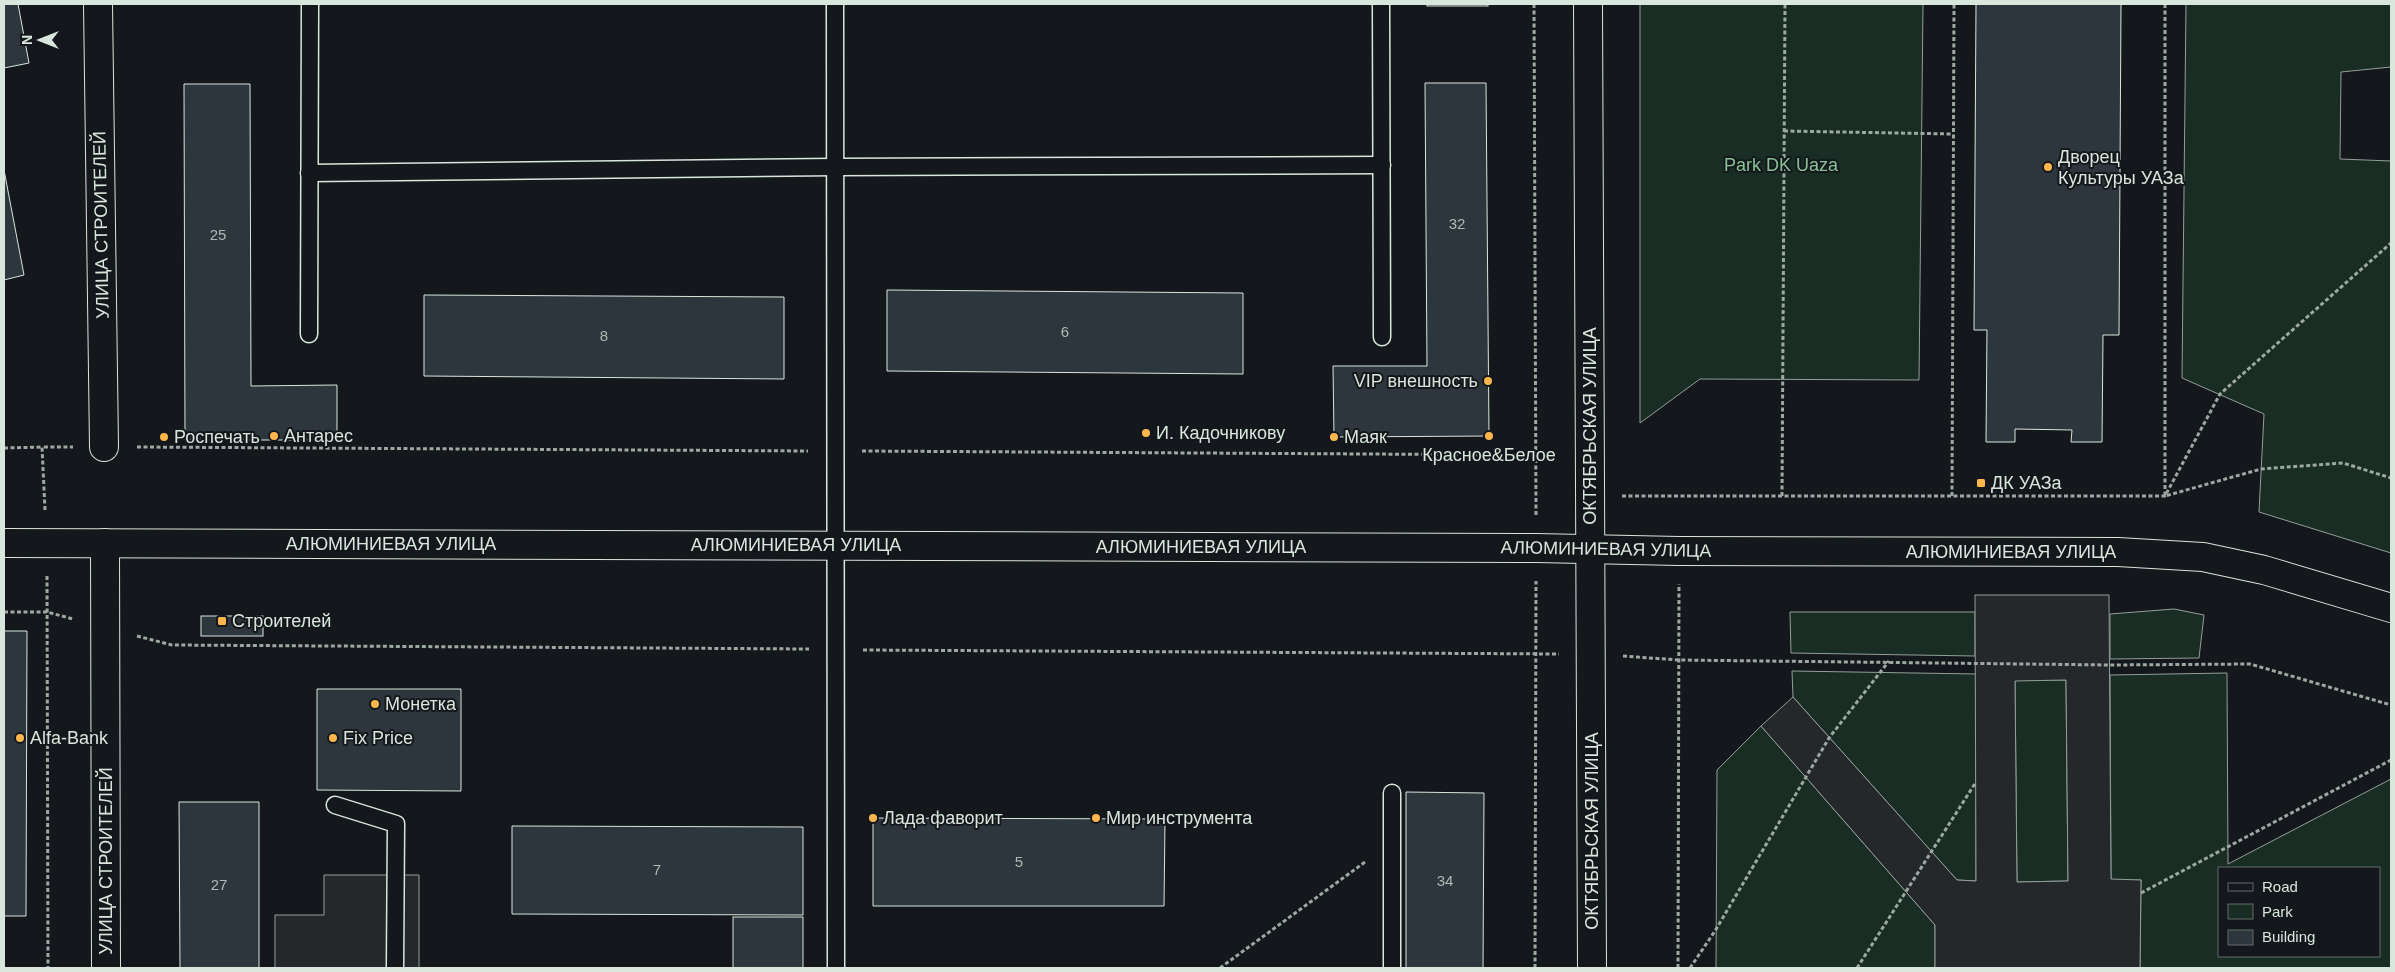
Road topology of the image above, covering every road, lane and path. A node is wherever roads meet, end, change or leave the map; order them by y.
1 (98, 4) edge
2 (310, 4) edge
3 (835, 4) edge
4 (1381, 4) edge
5 (1534, 4) edge
6 (1588, 4) edge
7 (1785, 4) edge
8 (1954, 4) edge
9 (2165, 4) edge
10 (1784, 131) junction
11 (1954, 134) junction
12 (1382, 165) junction
13 (835, 167) junction
14 (309, 173) junction
15 (2391, 243) edge
16 (309, 334) dead end
17 (1382, 337) dead end
18 (42, 447) junction
19 (104, 447) joint
20 (4, 448) edge
21 (2391, 478) edge
22 (1590, 496) junction
23 (1782, 496) junction
24 (1952, 496) junction
25 (2165, 496) junction
26 (4, 543) edge
27 (46, 543) junction
28 (105, 543) junction
29 (836, 545) junction
30 (1536, 548) junction
31 (1590, 548) junction
32 (1679, 551) junction
33 (2391, 608) edge
34 (4, 612) edge
35 (47, 612) junction
36 (172, 645) dead end
37 (836, 650) junction
38 (1537, 654) junction
39 (1591, 654) junction
40 (1678, 660) junction
41 (1889, 661) junction
42 (2391, 705) edge
43 (2391, 760) edge
44 (1976, 782) dead end
45 (1392, 794) dead end
46 (334, 805) dead end
47 (1392, 843) junction
48 (2141, 893) dead end
49 (48, 968) edge
50 (106, 968) edge
51 (395, 968) edge
52 (836, 968) edge
53 (1220, 968) edge
54 (1392, 968) edge
55 (1535, 968) edge
56 (1592, 968) edge
57 (1678, 968) edge
58 (1690, 968) edge
59 (1858, 968) edge

1 - 19 main road, УЛИЦА СТРОИТЕЛЕЙ
2 - 14 lane
3 - 13 lane
4 - 12 lane
5 - 30 path
6 - 22 main road, ОКТЯБРЬСКАЯ УЛИЦА
7 - 10 path
8 - 11 path
9 - 25 path
10 - 11 path
10 - 23 path
11 - 24 path
12 - 13 lane
12 - 17 lane
13 - 14 lane
13 - 29 lane
14 - 16 lane
15 - 25 path
18 - 19 path
18 - 20 path
18 - 27 path
21 - 25 path
22 - 23 path
22 - 31 main road, ОКТЯБРЬСКАЯ УЛИЦА
23 - 24 path
24 - 25 path
26 - 27 main road, АЛЮМИНИЕВАЯ УЛИЦА
27 - 28 main road, АЛЮМИНИЕВАЯ УЛИЦА
27 - 35 path
28 - 29 main road, АЛЮМИНИЕВАЯ УЛИЦА
28 - 50 main road, УЛИЦА СТРОИТЕЛЕЙ
29 - 30 main road, АЛЮМИНИЕВАЯ УЛИЦА
29 - 37 lane
30 - 31 main road, АЛЮМИНИЕВАЯ УЛИЦА
30 - 38 path
31 - 32 main road, АЛЮМИНИЕВАЯ УЛИЦА
31 - 39 main road, ОКТЯБРЬСКАЯ УЛИЦА
32 - 33 main road, АЛЮМИНИЕВАЯ УЛИЦА
32 - 40 path
34 - 35 path
35 - 49 path
36 - 37 path
37 - 38 path
37 - 52 lane
38 - 39 path
38 - 55 path
39 - 40 path
39 - 56 main road, ОКТЯБРЬСКАЯ УЛИЦА
40 - 41 path
40 - 57 path
41 - 42 path
41 - 58 path
43 - 48 path
44 - 59 path
45 - 47 lane
46 - 51 lane
47 - 53 path
47 - 54 lane

